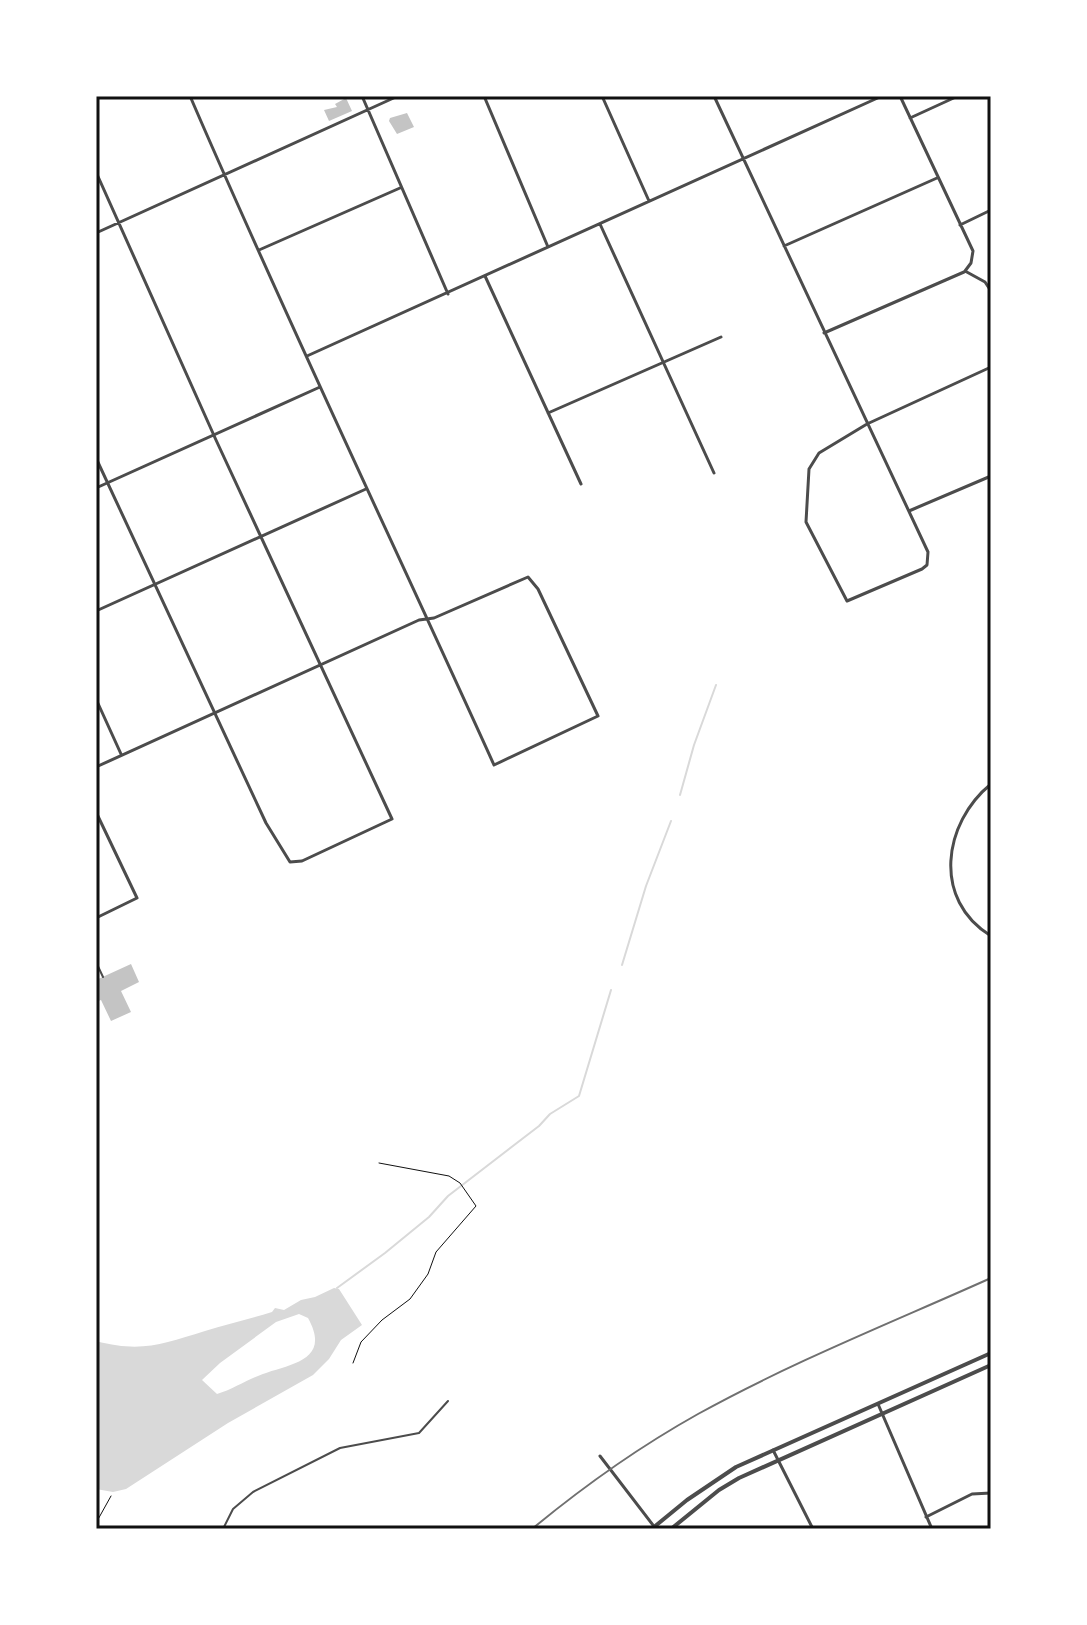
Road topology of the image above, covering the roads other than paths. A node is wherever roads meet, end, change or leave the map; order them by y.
1 (190, 96) edge
2 (362, 96) edge
3 (398, 96) edge
4 (484, 96) edge
5 (602, 96) edge
6 (714, 96) edge
7 (882, 96) edge
8 (900, 96) edge
9 (958, 96) edge
10 (368, 110) junction
11 (910, 118) junction
12 (743, 159) junction
13 (96, 172) edge
14 (224, 176) junction
15 (938, 178) junction
16 (400, 188) junction
17 (649, 201) junction
18 (991, 210) edge
19 (119, 222) junction
20 (600, 224) junction
21 (960, 225) junction
22 (96, 233) edge
23 (784, 246) junction
24 (548, 247) junction
25 (259, 250) junction
26 (965, 271) junction
27 (485, 276) junction
28 (991, 291) edge
29 (448, 294) junction
30 (824, 333) junction
31 (721, 337) dead end
32 (307, 356) junction
33 (663, 363) junction
34 (991, 367) edge
35 (320, 387) junction
36 (548, 413) junction
37 (867, 424) junction
38 (213, 435) junction
39 (96, 458) edge
40 (714, 473) dead end
41 (991, 476) edge
42 (107, 483) junction
43 (581, 484) dead end
44 (96, 488) edge
45 (366, 489) junction
46 (909, 511) junction
47 (260, 537) junction
48 (154, 585) junction
49 (96, 611) edge
50 (427, 619) junction
51 (319, 665) junction
52 (96, 699) edge
53 (214, 713) junction
54 (121, 755) junction
55 (96, 767) edge
56 (991, 784) edge
57 (96, 812) edge
58 (96, 918) edge
59 (991, 936) edge
60 (96, 962) edge
61 (103, 977) dead end
62 (991, 1353) edge
63 (991, 1365) edge
64 (448, 1401) dead end
65 (878, 1403) junction
66 (881, 1414) junction
67 (773, 1449) junction
68 (600, 1456) dead end
69 (778, 1460) junction
70 (991, 1493) edge
71 (926, 1517) junction
72 (655, 1528) edge
73 (223, 1529) edge
74 (671, 1529) edge
75 (813, 1529) edge
76 (932, 1529) edge

1 - 14 street
2 - 10 street
3 - 10 street
4 - 24 street
5 - 17 street
6 - 12 street
7 - 12 street
8 - 11 street
9 - 11 street
10 - 14 street
10 - 16 street
11 - 15 street
12 - 17 street
12 - 23 street
13 - 19 street
14 - 19 street
14 - 25 street
15 - 21 street
15 - 23 street
16 - 25 street
16 - 29 street
17 - 20 street
18 - 21 street
19 - 22 street
19 - 38 street
20 - 24 street
20 - 33 street
21 - 26 street
23 - 30 street
24 - 27 street
25 - 32 street
26 - 28 street
26 - 30 street
27 - 29 street
27 - 36 street
29 - 32 street
30 - 37 street
31 - 33 street
32 - 35 street
33 - 36 street
33 - 40 street
34 - 37 street
35 - 38 street
35 - 45 street
36 - 43 street
37 - 46 street
37 - 46 street
38 - 42 street
38 - 47 street
39 - 42 street
41 - 46 street
42 - 44 street
42 - 48 street
45 - 47 street
45 - 50 street
47 - 48 street
47 - 51 street
48 - 49 street
48 - 53 street
50 - 50 street
50 - 51 street
51 - 53 street
51 - 53 street
52 - 54 street
53 - 54 street
54 - 55 street
56 - 59 street
57 - 58 street
60 - 61 street
62 - 65 street
63 - 66 street
64 - 73 street
65 - 66 street
65 - 67 street
66 - 69 street
66 - 71 street
67 - 69 street
67 - 72 street
68 - 72 street
69 - 74 street
69 - 75 street
70 - 71 street
71 - 76 street

